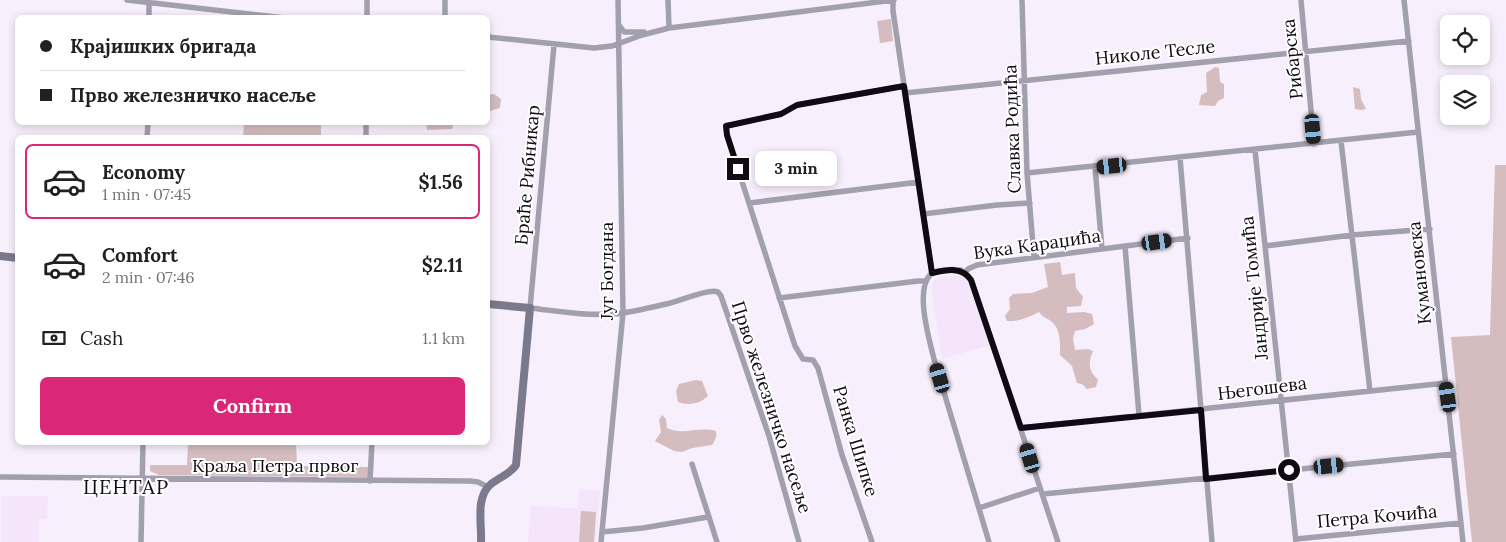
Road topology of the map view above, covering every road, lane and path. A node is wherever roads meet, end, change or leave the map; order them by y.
1 (128, 0) edge
2 (367, 0) edge
3 (446, 0) edge
4 (618, 0) edge
5 (668, 0) edge
6 (893, 0) edge
7 (1022, 0) edge
8 (1301, 0) edge
9 (1404, 0) edge
10 (149, 1) edge
11 (850, 2) edge
12 (149, 15) edge
13 (261, 15) edge
14 (367, 15) edge
15 (445, 15) edge
16 (619, 25) junction
17 (669, 28) junction
18 (651, 32) junction
19 (490, 37) edge
20 (1408, 41) junction
21 (619, 43) junction
22 (554, 45) junction
23 (1306, 51) junction
24 (1025, 80) junction
25 (904, 86) junction
26 (905, 93) junction
27 (1418, 132) junction
28 (1341, 141) junction
29 (1314, 144) junction
30 (1255, 150) junction
31 (1180, 158) junction
32 (1095, 167) junction
33 (1027, 174) junction
34 (919, 182) junction
35 (748, 203) junction
36 (1030, 203) junction
37 (923, 214) junction
38 (1430, 229) junction
39 (1352, 235) junction
40 (1188, 238) junction
41 (1125, 246) junction
42 (1265, 246) junction
43 (1102, 249) junction
44 (0, 256) edge
45 (1034, 257) junction
46 (15, 258) edge
47 (964, 272) junction
48 (932, 273) junction
49 (925, 283) junction
50 (779, 298) junction
51 (490, 304) edge
52 (530, 308) junction
53 (623, 313) junction
54 (1446, 383) junction
55 (1370, 391) junction
56 (1282, 400) junction
57 (1201, 410) junction
58 (1140, 415) junction
59 (1021, 428) junction
60 (143, 445) edge
61 (372, 445) edge
62 (1454, 454) junction
63 (692, 464) dead end
64 (1289, 470) junction
65 (0, 477) edge
66 (142, 479) junction
67 (1206, 479) junction
68 (370, 481) junction
69 (488, 487) junction
70 (1040, 488) junction
71 (1043, 494) junction
72 (979, 508) junction
73 (708, 517) junction
74 (1461, 523) junction
75 (602, 532) junction
76 (1296, 540) edge
77 (141, 542) edge
78 (481, 542) edge
79 (601, 542) edge
80 (717, 542) edge
81 (799, 542) edge
82 (872, 542) edge
83 (989, 542) edge
84 (1058, 542) edge
85 (1212, 542) edge
86 (1463, 542) edge

1 - 10 street
2 - 14 street
3 - 15 street
4 - 16 street, Југ Богдана
5 - 17 street
6 - 11 street
6 - 25 street
7 - 24 street, Славка Родића
8 - 23 street, Рибарска
9 - 20 street, Кумановска
10 - 12 street
10 - 13 street
11 - 17 street
16 - 18 street
16 - 21 street, Југ Богдана
17 - 18 street
18 - 21 street
19 - 22 street
20 - 23 street, Николе Тесле
20 - 27 street, Кумановска
21 - 22 street
21 - 53 street, Југ Богдана
22 - 52 street, Браће Рибникар
23 - 24 street, Николе Тесле
23 - 29 street, Рибарска
24 - 26 street, Николе Тесле
24 - 33 street, Славка Родића
25 - 26 street
25 - 35 street
26 - 34 street
27 - 28 street
27 - 38 street, Кумановска
28 - 29 street
28 - 39 street
29 - 30 street
30 - 31 street
30 - 42 street, Јандрије Томића
31 - 32 street
31 - 40 street
32 - 33 street
32 - 43 street
33 - 36 street, Славка Родића
34 - 35 street
34 - 37 street
35 - 50 street
36 - 37 street
36 - 45 street, Славка Родића
37 - 48 street
38 - 39 street
38 - 54 street, Кумановска
39 - 42 street
39 - 55 street
40 - 41 street, Вука Караџића
40 - 57 street
41 - 43 street, Вука Караџића
41 - 58 street
42 - 56 street, Јандрије Томића
43 - 45 street, Вука Караџића
44 - 46 street
45 - 47 street, Вука Караџића
47 - 48 street, Вука Караџића
47 - 59 street
48 - 49 street
49 - 50 street
49 - 72 street
50 - 82 street, Ранка Шипке
51 - 52 street
52 - 53 street
52 - 69 street
53 - 75 street, Југ Богдана
53 - 81 street, Прво железничко насеље
54 - 55 street, Његошева
54 - 62 street, Кумановска
55 - 56 street, Његошева
56 - 57 street, Његошева
56 - 64 street, Јандрије Томића
57 - 58 street, Његошева
57 - 67 street
58 - 59 street, Његошева
59 - 70 street
60 - 66 street
61 - 68 street
62 - 64 street
62 - 74 street, Кумановска
63 - 73 street
64 - 67 street
64 - 76 street, Јандрије Томића
65 - 66 street, Краља Петра првог
66 - 68 street, Краља Петра првог
66 - 77 street
67 - 71 street
67 - 85 street
68 - 69 street, Краља Петра првог
69 - 78 street
70 - 71 street
70 - 72 street
71 - 84 street
72 - 83 street
73 - 75 street
73 - 80 street
74 - 76 street, Петра Кочића
74 - 86 street, Кумановска
75 - 79 street, Југ Богдана

